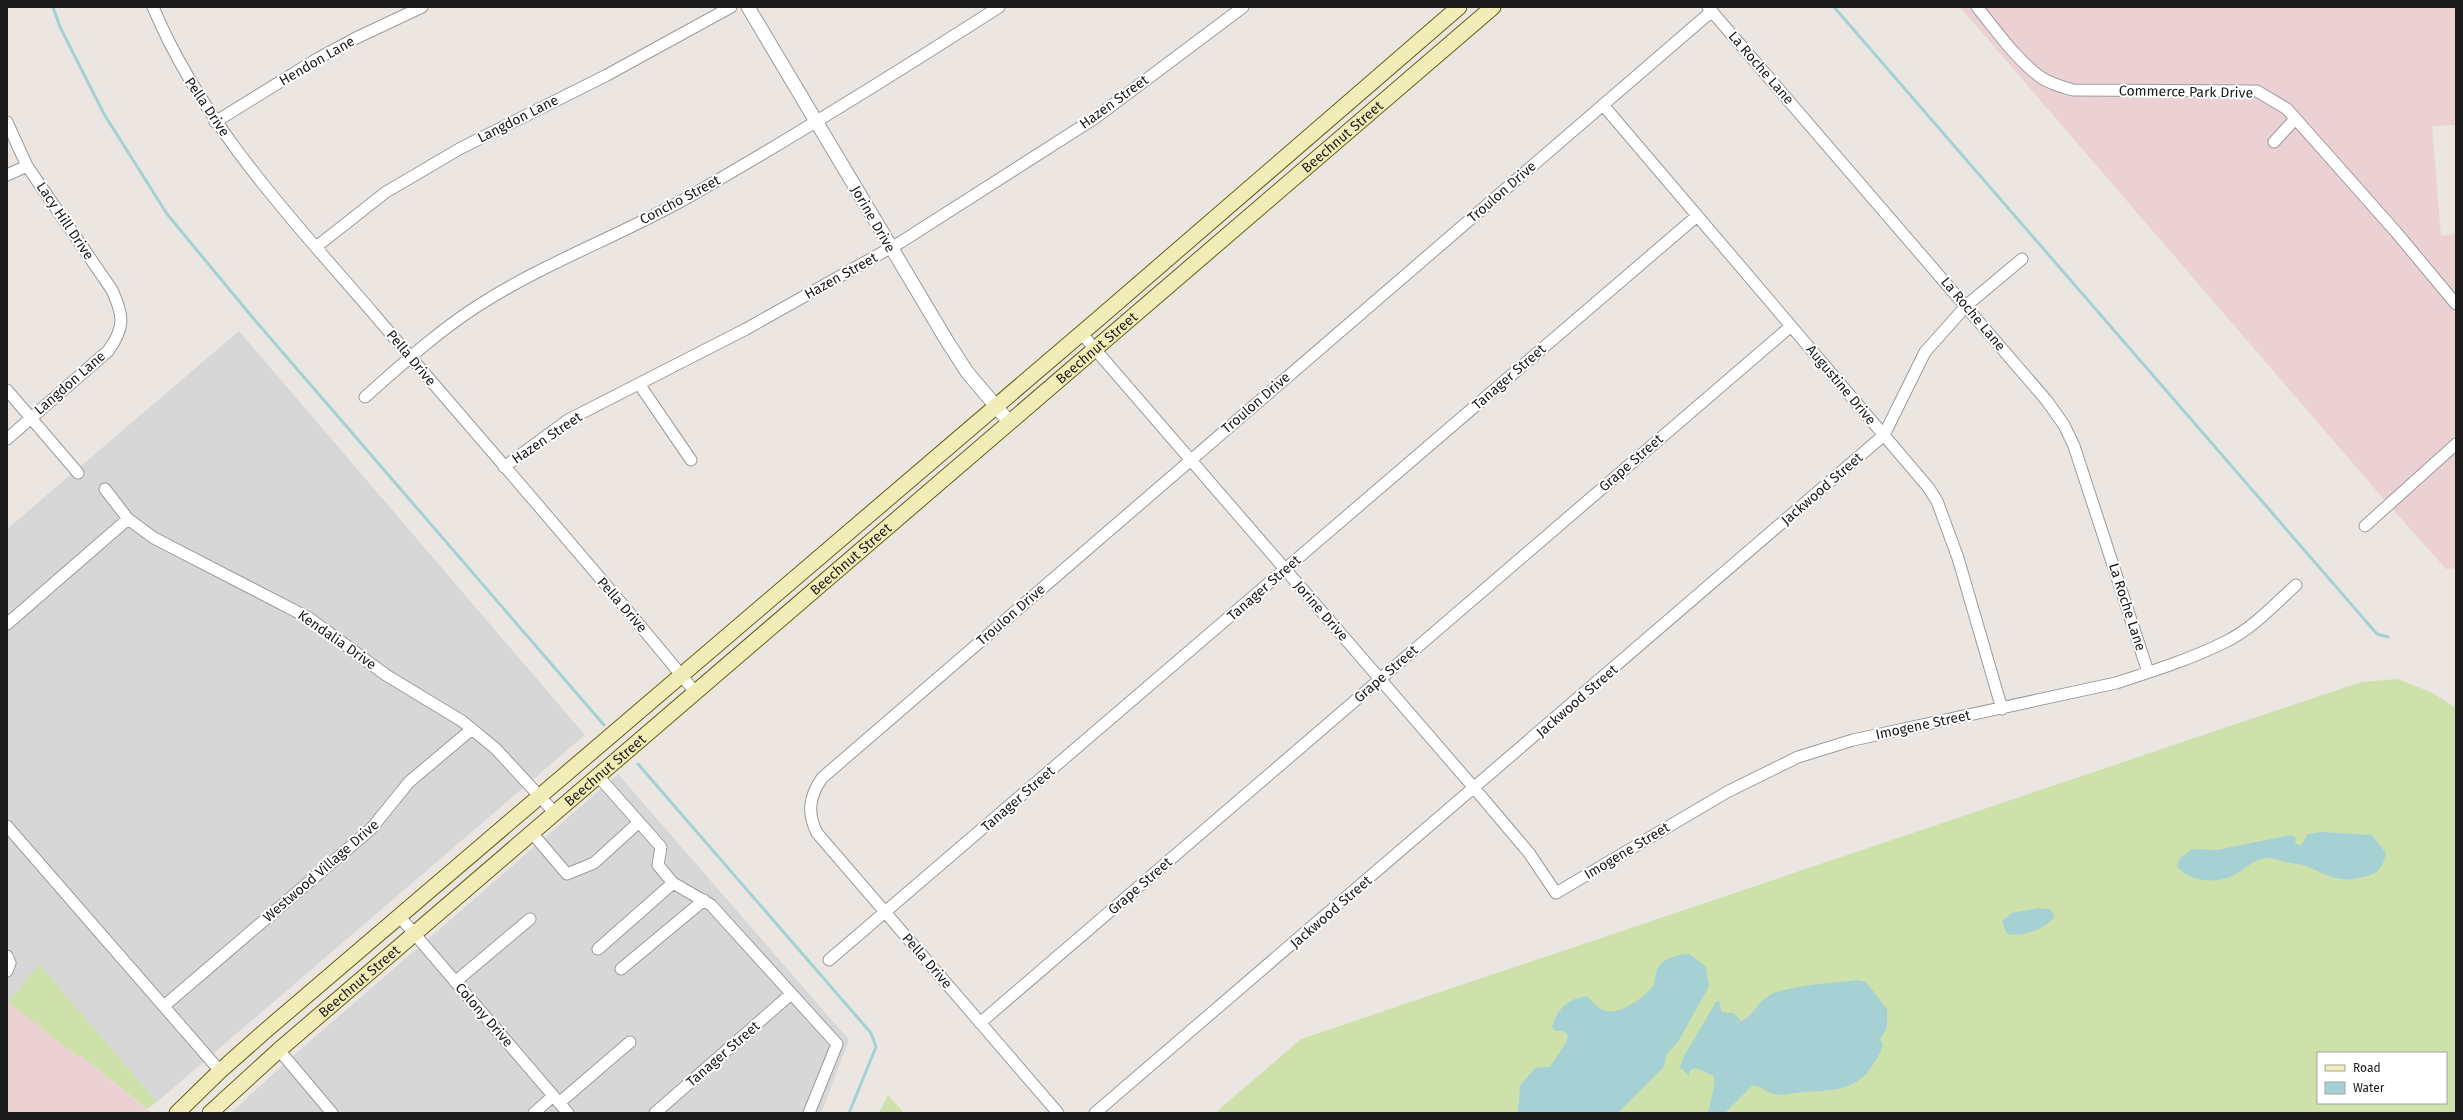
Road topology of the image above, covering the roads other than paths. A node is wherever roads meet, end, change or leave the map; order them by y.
1 (153, 7) edge
2 (422, 7) edge
3 (731, 7) edge
4 (748, 7) edge
5 (999, 7) edge
6 (1243, 7) edge
7 (1459, 7) edge
8 (1493, 7) edge
9 (1977, 7) edge
10 (1710, 9) edge
11 (1437, 26) junction
12 (1452, 43) junction
13 (1603, 105) junction
14 (2295, 118) junction
15 (7, 122) edge
16 (215, 122) junction
17 (818, 123) junction
18 (2274, 142) dead end
19 (27, 166) junction
20 (7, 175) edge
21 (1250, 187) junction
22 (1265, 204) junction
23 (1698, 216) junction
24 (316, 247) junction
25 (891, 249) junction
26 (2022, 259) dead end
27 (2456, 304) edge
28 (1967, 305) junction
29 (122, 320) joint
30 (1791, 326) junction
31 (1081, 333) junction
32 (1096, 350) junction
33 (410, 357) junction
34 (639, 384) junction
35 (7, 390) edge
36 (365, 397) dead end
37 (996, 406) junction
38 (31, 418) junction
39 (1010, 423) junction
40 (1884, 436) junction
41 (7, 439) edge
42 (2456, 444) edge
43 (1191, 459) junction
44 (691, 460) dead end
45 (504, 467) junction
46 (78, 473) dead end
47 (105, 489) dead end
48 (128, 519) junction
49 (2365, 526) dead end
50 (838, 541) junction
51 (852, 558) junction
52 (1285, 569) junction
53 (2296, 585) dead end
54 (7, 624) edge
55 (2148, 672) junction
56 (681, 674) junction
57 (1380, 679) junction
58 (696, 692) junction
59 (2002, 709) junction
60 (472, 729) junction
61 (598, 776) junction
62 (1475, 789) junction
63 (540, 796) junction
64 (810, 803) joint
65 (555, 813) junction
66 (639, 822) junction
67 (7, 826) edge
68 (532, 833) junction
69 (673, 883) junction
70 (1556, 893) joint
71 (704, 900) junction
72 (885, 912) junction
73 (400, 917) junction
74 (530, 919) dead end
75 (414, 934) junction
76 (598, 949) dead end
77 (7, 956) edge
78 (829, 960) dead end
79 (621, 969) dead end
80 (7, 970) edge
81 (455, 982) junction
82 (791, 994) junction
83 (164, 1006) junction
84 (285, 1015) junction
85 (980, 1023) junction
86 (300, 1032) junction
87 (630, 1042) dead end
88 (279, 1050) junction
89 (220, 1071) junction
90 (556, 1100) junction
91 (177, 1113) edge
92 (210, 1113) edge
93 (332, 1113) edge
94 (534, 1113) edge
95 (568, 1113) edge
96 (655, 1113) edge
97 (809, 1113) edge
98 (1058, 1113) edge
99 (1095, 1113) edge

1 - 16 street, Pella Drive
2 - 16 street, Hendon Lane
3 - 24 street, Langdon Lane
4 - 17 street, Jorine Drive
5 - 17 street, Concho Street
6 - 25 street, Hazen Street
7 - 11 main road, Beechnut Street
8 - 12 main road, Beechnut Street
9 - 14 street, Commerce Park Drive
10 - 13 street, Troulon Drive
10 - 28 street, La Roche Lane
11 - 12 main road
11 - 21 main road, Beechnut Street
12 - 22 main road, Beechnut Street
13 - 23 street, Augustine Drive
13 - 43 street, Troulon Drive
14 - 18 street
14 - 27 street, Commerce Park Drive
15 - 19 street, Lacy Hill Drive
16 - 24 street, Pella Drive
17 - 25 street, Jorine Drive
17 - 33 street, Concho Street
19 - 20 street
19 - 29 street, Lacy Hill Drive
21 - 22 main road
21 - 31 main road, Beechnut Street
22 - 32 main road, Beechnut Street
23 - 30 street, Augustine Drive
23 - 52 street, Tanager Street
24 - 33 street, Pella Drive
25 - 34 street, Hazen Street
25 - 37 street, Jorine Drive
26 - 28 street, Jackwood Street
28 - 40 street, Jackwood Street
28 - 55 street, La Roche Lane
29 - 38 street, Langdon Lane
30 - 40 street, Augustine Drive
30 - 57 street, Grape Street
31 - 32 street, Jorine Drive
31 - 37 main road, Beechnut Street
32 - 39 main road, Beechnut Street
32 - 43 street, Jorine Drive
33 - 36 street, Concho Street
33 - 45 street, Pella Drive
34 - 44 street
34 - 45 street, Hazen Street
35 - 38 street
37 - 39 street, Jorine Drive
37 - 50 main road, Beechnut Street
38 - 41 street, Langdon Lane
38 - 46 street
39 - 51 main road, Beechnut Street
40 - 59 street, Augustine Drive
40 - 62 street, Jackwood Street
42 - 49 street
43 - 52 street, Jorine Drive
43 - 64 street, Troulon Drive
45 - 56 street, Pella Drive
47 - 48 street, Kendalia Drive
48 - 54 street
48 - 60 street, Kendalia Drive
50 - 51 main road
50 - 56 main road, Beechnut Street
51 - 58 main road, Beechnut Street
52 - 57 street, Jorine Drive
52 - 72 street, Tanager Street
53 - 55 street, Imogene Street
55 - 59 street, Imogene Street
56 - 58 street, Pella Drive
56 - 63 main road, Beechnut Street
57 - 62 street, Jorine Drive
57 - 85 street, Grape Street
58 - 61 main road, Beechnut Street
59 - 70 street, Imogene Street
60 - 63 street, Kendalia Drive
60 - 83 street, Westwood Village Drive
61 - 65 main road, Beechnut Street
61 - 66 street
62 - 70 street, Jorine Drive
62 - 99 street, Jackwood Street
63 - 65 street, Kendalia Drive
63 - 73 main road, Beechnut Street
64 - 72 street, Pella Drive
65 - 68 main road, Beechnut Street
66 - 68 street
66 - 69 street
67 - 83 street
68 - 75 main road, Beechnut Street
69 - 71 street
69 - 76 street
71 - 79 street
71 - 82 street
72 - 78 street, Tanager Street
72 - 85 street, Pella Drive
73 - 75 street, Colony Drive
73 - 84 main road, Beechnut Street
74 - 81 street
75 - 81 street, Colony Drive
75 - 86 main road, Beechnut Street
77 - 80 street
81 - 90 street, Colony Drive
82 - 96 street, Tanager Street
82 - 97 street
83 - 89 street
84 - 86 main road
84 - 89 main road, Beechnut Street
85 - 98 street, Pella Drive
86 - 88 main road, Beechnut Street
87 - 90 street
88 - 92 main road, Beechnut Street
88 - 93 street
89 - 91 main road, Beechnut Street
90 - 94 street
90 - 95 street, Colony Drive

